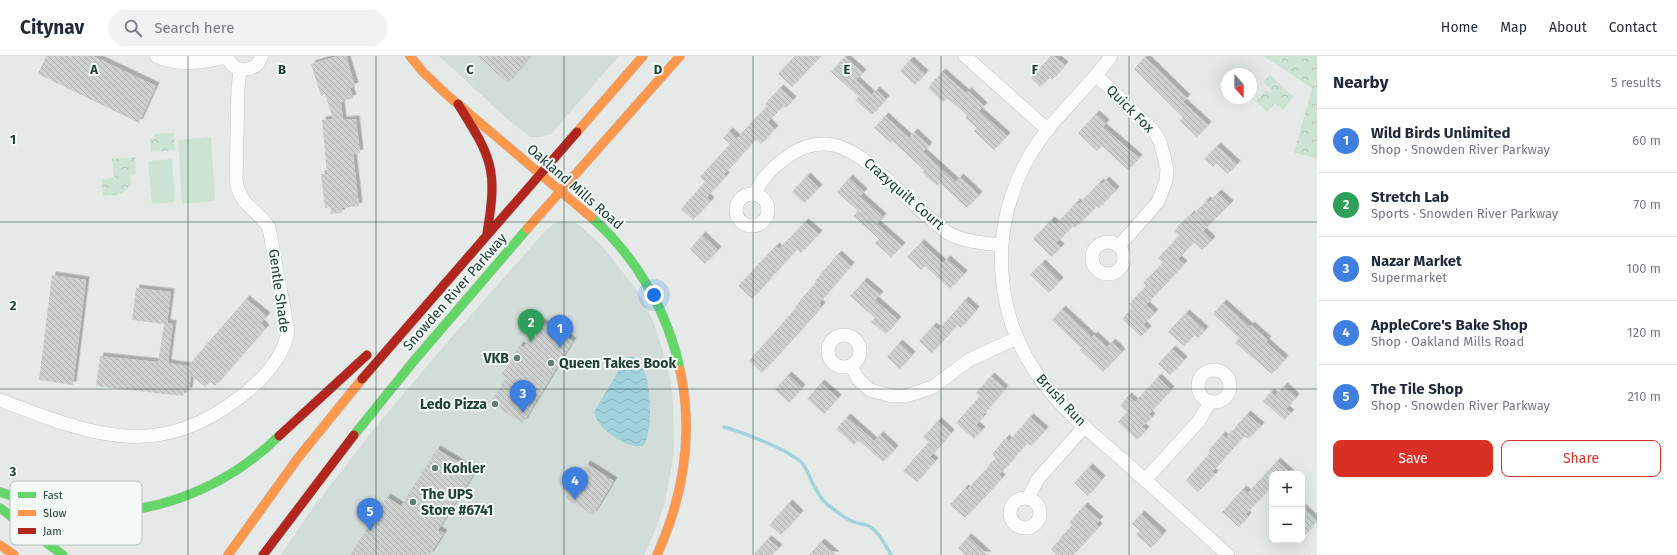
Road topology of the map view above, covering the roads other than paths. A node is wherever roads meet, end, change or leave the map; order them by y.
1 (156, 56) edge
2 (227, 56) edge
3 (262, 56) edge
4 (410, 56) edge
5 (643, 56) edge
6 (680, 56) edge
7 (965, 56) edge
8 (1111, 56) edge
9 (240, 70) junction
10 (1097, 76) junction
11 (458, 104) junction
12 (1048, 130) junction
13 (540, 175) junction
14 (561, 191) junction
15 (755, 194) dead end
16 (487, 233) junction
17 (1001, 245) junction
18 (1119, 246) dead end
19 (420, 309) junction
20 (1017, 338) junction
21 (851, 366) dead end
22 (0, 400) edge
23 (1210, 402) dead end
24 (1085, 426) junction
25 (1145, 480) junction
26 (0, 492) edge
27 (10, 495) edge
28 (1028, 498) dead end
29 (0, 508) edge
30 (142, 508) edge
31 (10, 515) edge
32 (0, 545) edge
33 (50, 545) edge
34 (14, 555) edge
35 (63, 555) edge
36 (228, 555) edge
37 (263, 555) edge
38 (657, 555) edge
39 (1228, 555) edge

1 - 2 street
2 - 9 street
3 - 9 street
4 - 11 main road, Oakland Mills Road
5 - 13 main road, Snowden River Parkway
6 - 14 main road, Snowden River Parkway
7 - 12 street
8 - 10 street, Brush Run
9 - 22 street, Gentle Shade
10 - 12 street, Brush Run
10 - 18 street, Quick Fox
11 - 13 main road, Oakland Mills Road
11 - 16 main road
12 - 17 street, Brush Run
13 - 14 main road, Oakland Mills Road
13 - 16 main road, Snowden River Parkway
14 - 37 main road, Snowden River Parkway
14 - 38 main road, Oakland Mills Road
15 - 17 street, Crazyquilt Court
16 - 19 main road, Snowden River Parkway
17 - 20 street, Brush Run
19 - 30 main road
19 - 36 main road, Snowden River Parkway
20 - 21 street
20 - 24 street, Brush Run
23 - 25 street
24 - 25 street, Brush Run
24 - 28 street
25 - 39 street, Brush Run
26 - 27 main road
29 - 31 main road
32 - 34 main road
33 - 35 main road

